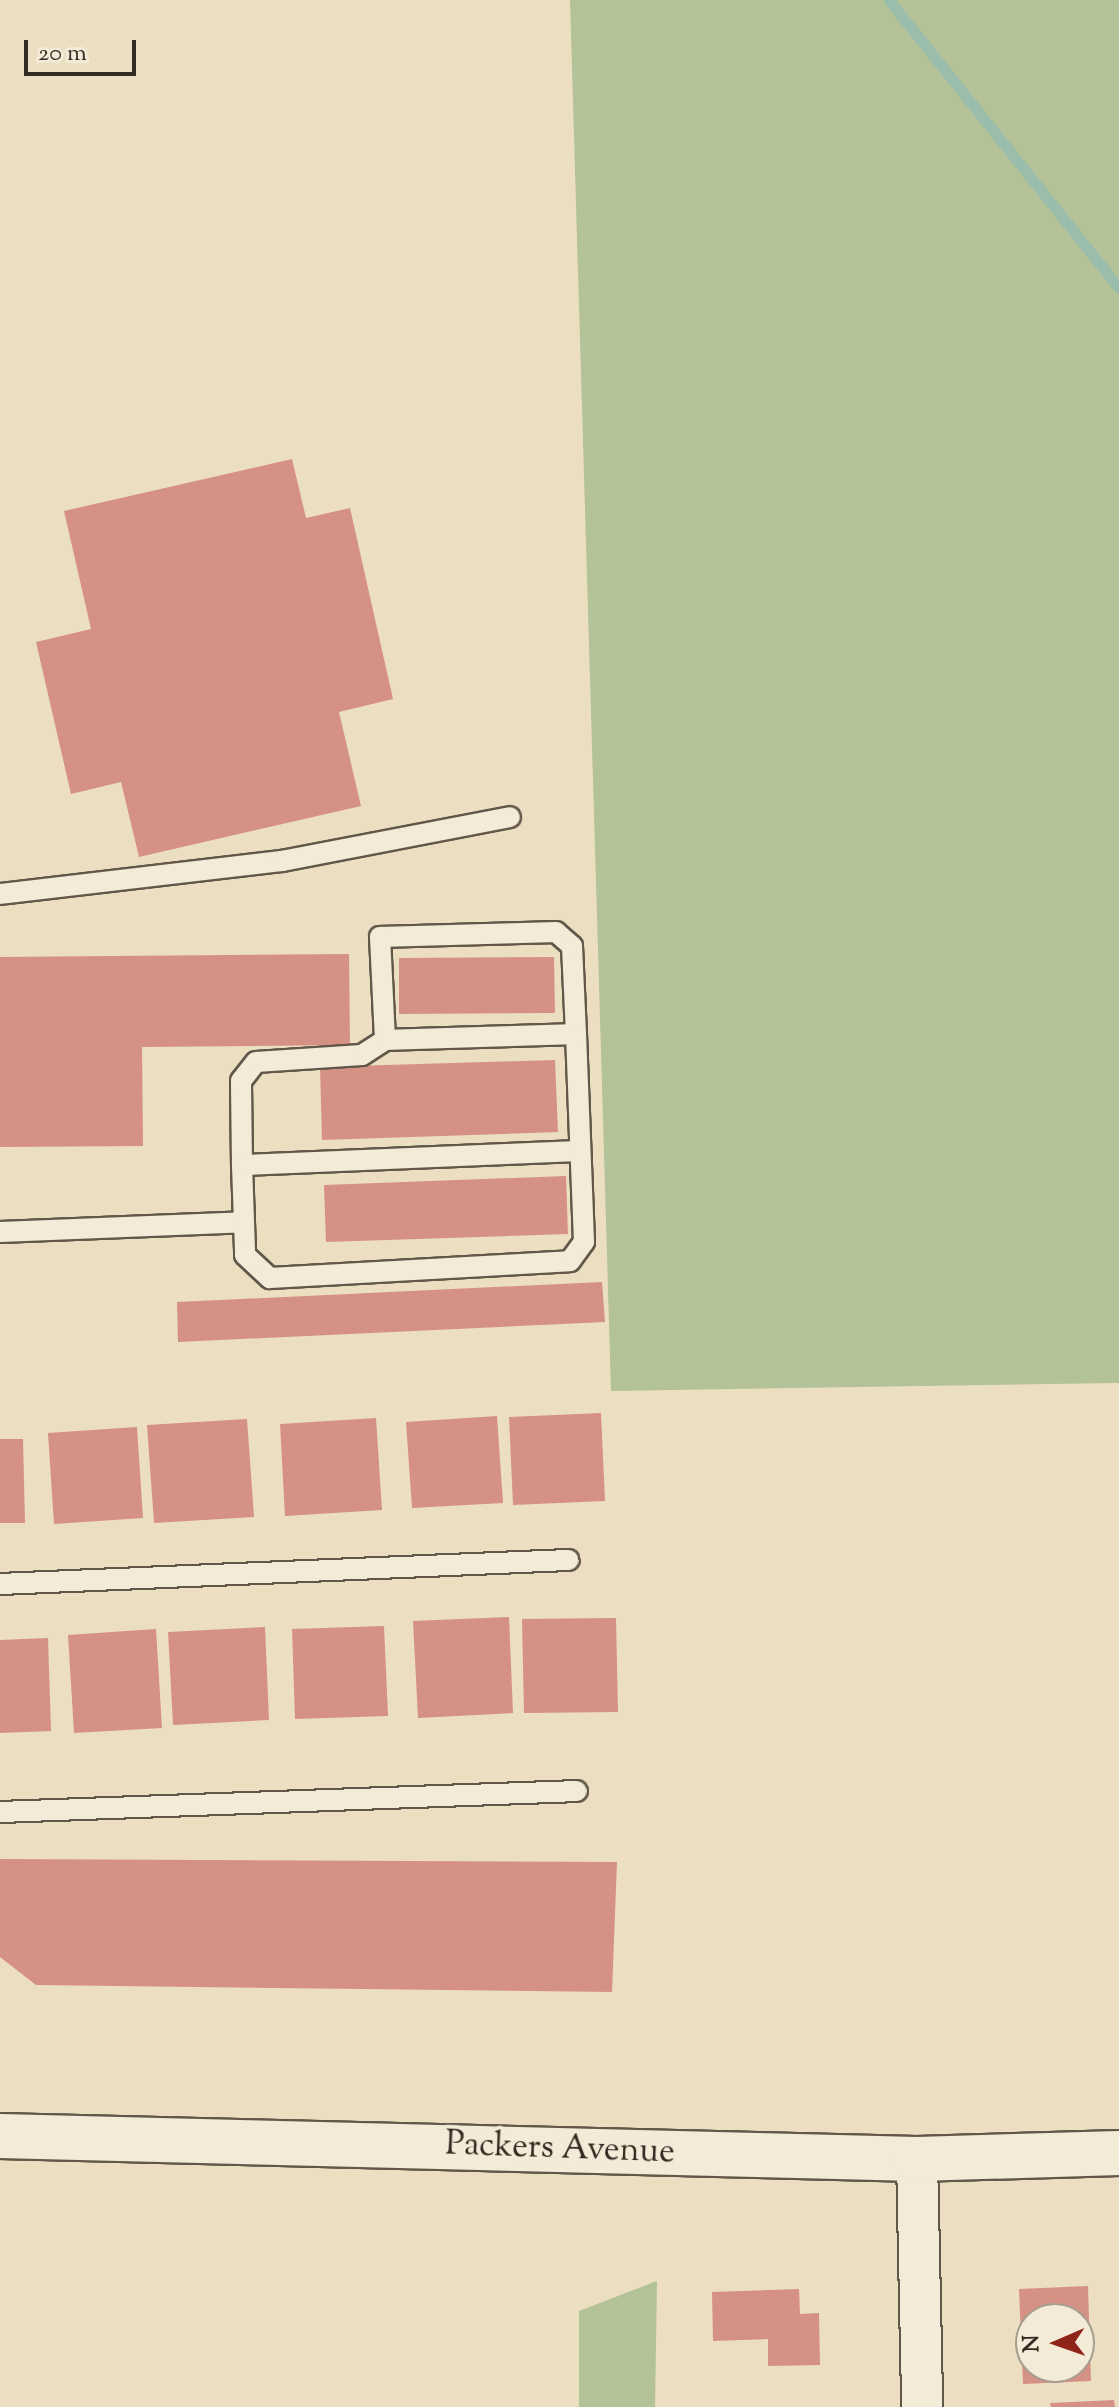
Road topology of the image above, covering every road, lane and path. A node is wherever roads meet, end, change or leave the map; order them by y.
1 (510, 817) dead end
2 (0, 894) edge
3 (576, 1034) junction
4 (385, 1040) junction
5 (580, 1151) junction
6 (242, 1165) junction
7 (244, 1222) junction
8 (0, 1232) edge
9 (568, 1560) dead end
10 (0, 1584) edge
11 (577, 1791) dead end
12 (0, 1812) edge
13 (0, 2136) edge
14 (1119, 2153) edge
15 (917, 2159) junction
16 (922, 2407) edge

1 - 2 lane
3 - 4 lane
3 - 4 lane
3 - 5 lane
4 - 6 lane
5 - 6 lane
5 - 7 lane
6 - 7 lane
7 - 8 lane
9 - 10 lane
11 - 12 lane
13 - 15 main road, Packers Avenue
14 - 15 main road, Packers Avenue
15 - 16 street

